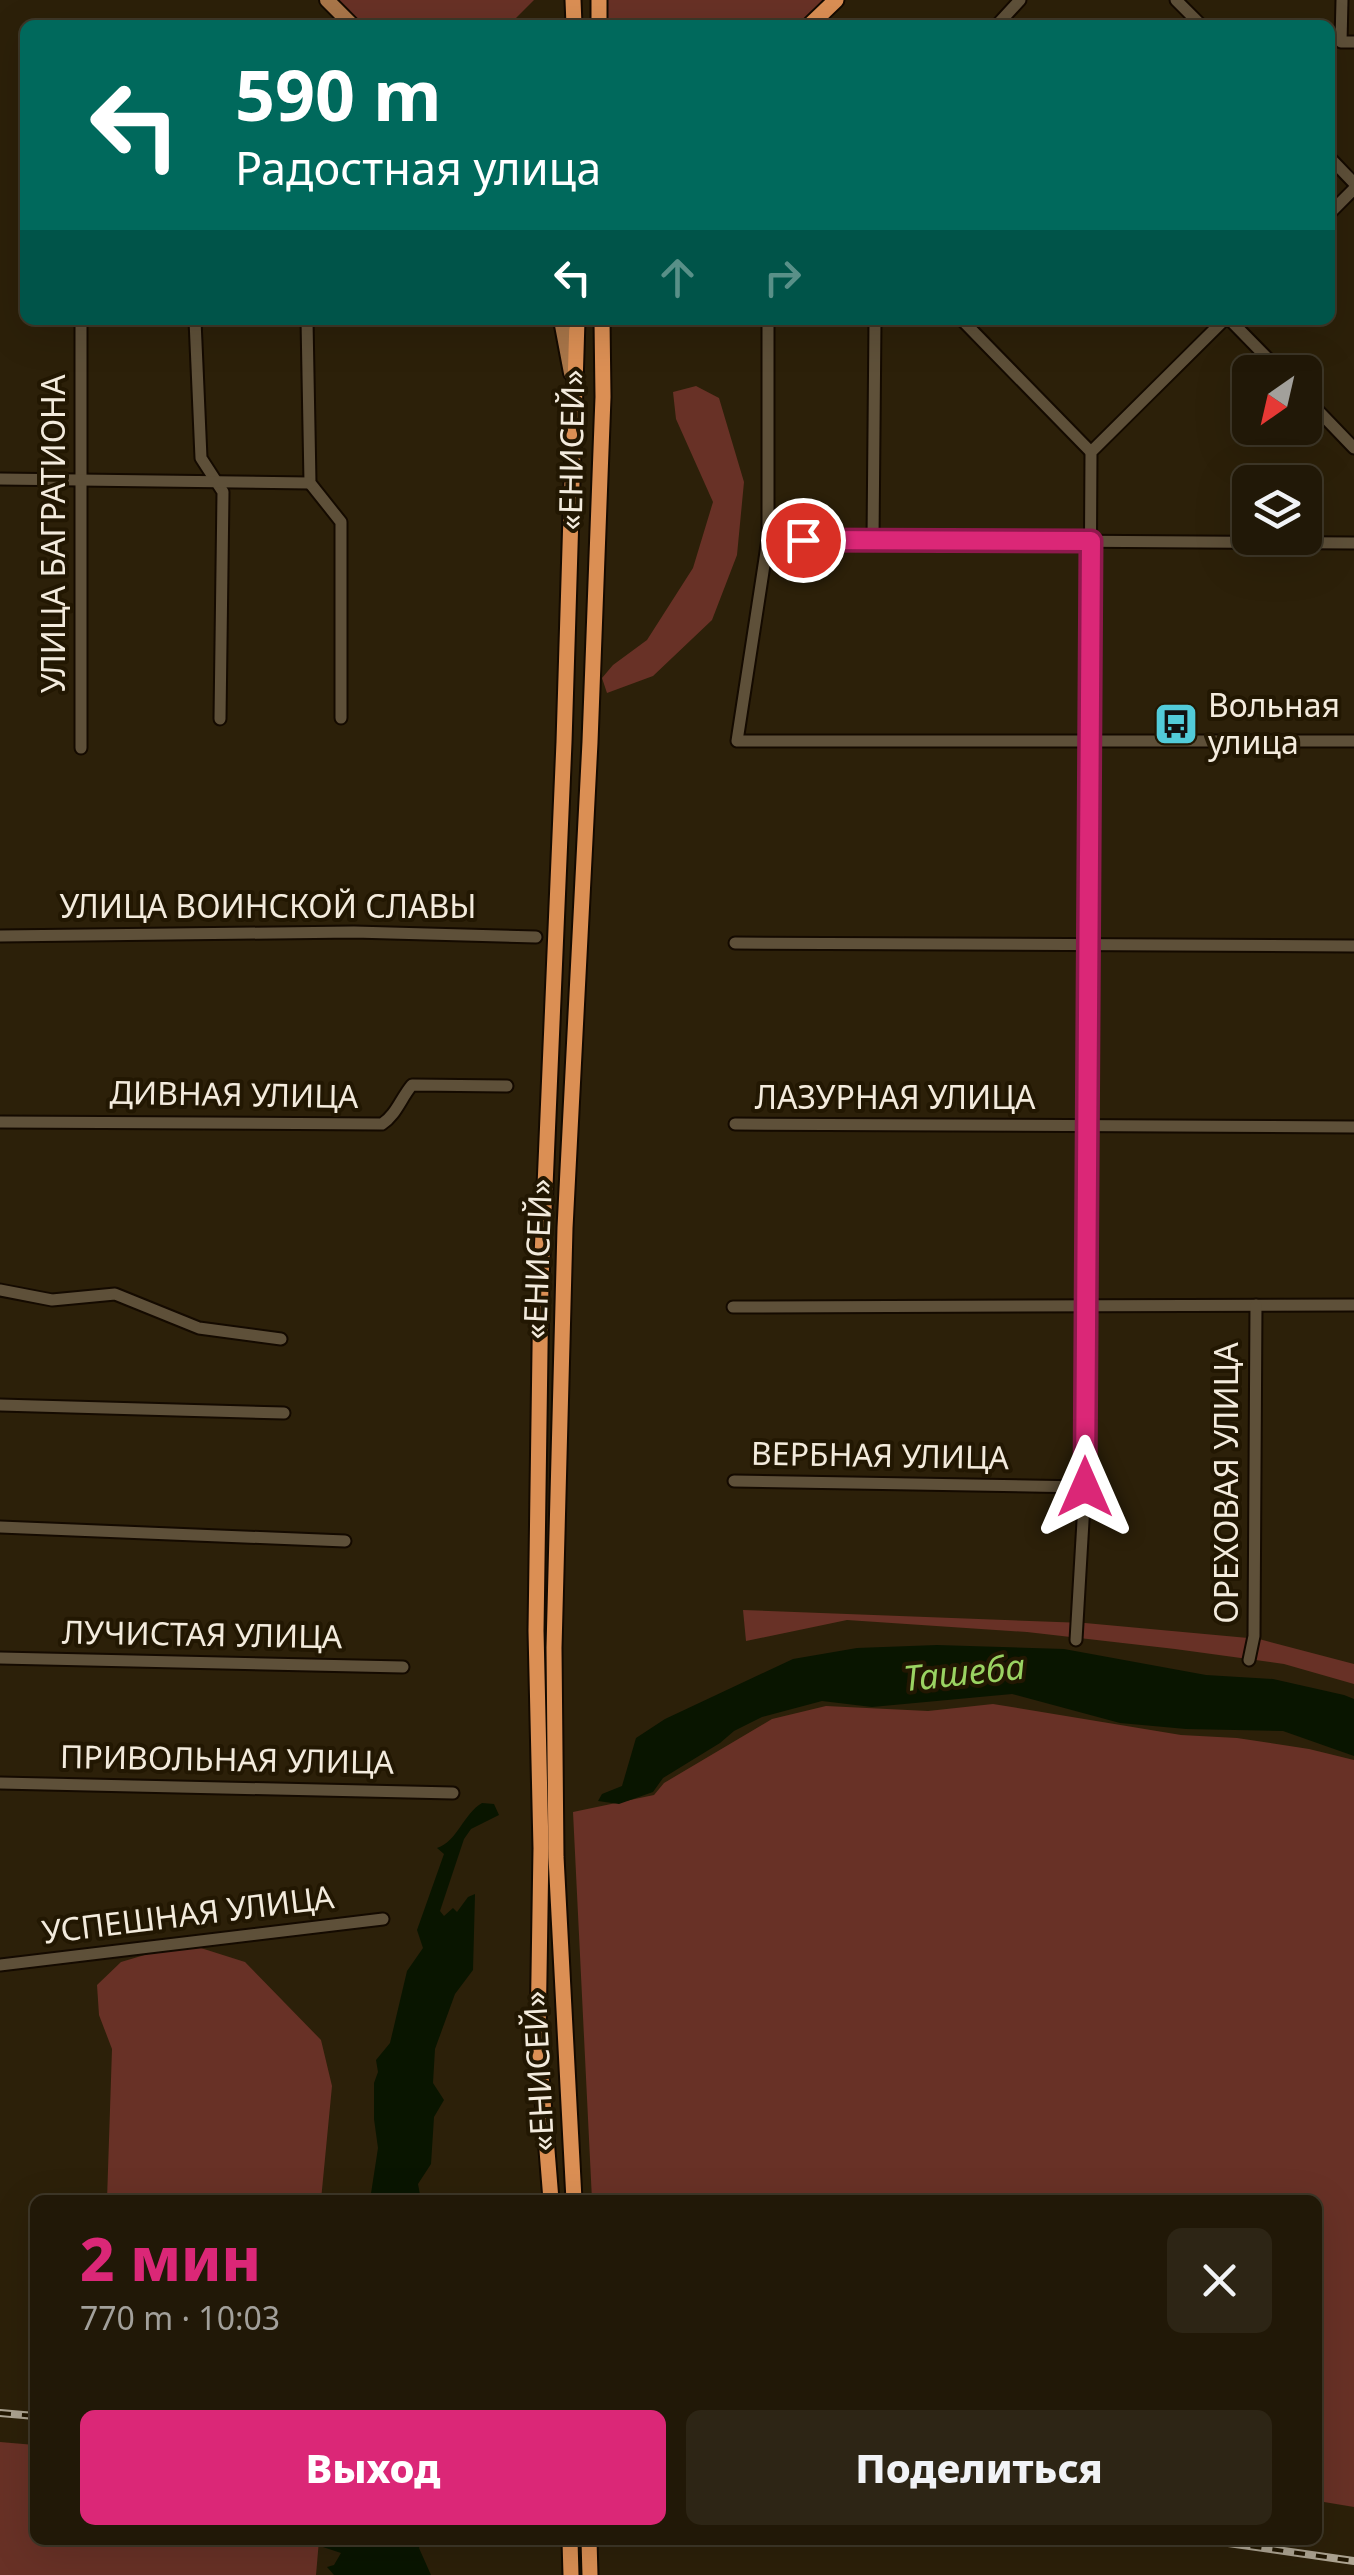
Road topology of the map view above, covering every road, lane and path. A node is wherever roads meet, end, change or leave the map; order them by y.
1 (328, 0) edge
2 (836, 0) edge
3 (1020, 0) edge
4 (1176, 0) edge
5 (1342, 0) edge
6 (347, 20) edge
7 (815, 20) edge
8 (1001, 20) edge
9 (1196, 20) edge
10 (1354, 42) edge
11 (1335, 164) edge
12 (1354, 186) edge
13 (1335, 208) edge
14 (81, 325) edge
15 (196, 325) edge
16 (306, 325) edge
17 (562, 325) edge
18 (577, 325) edge
19 (606, 325) edge
20 (768, 325) edge
21 (875, 325) edge
22 (967, 325) edge
23 (1222, 325) edge
24 (1232, 325) edge
25 (1263, 355) edge
26 (575, 409) junction
27 (1322, 415) edge
28 (1354, 448) edge
29 (1091, 452) junction
30 (0, 478) edge
31 (81, 479) junction
32 (216, 480) junction
33 (310, 483) junction
34 (768, 539) junction
35 (873, 540) junction
36 (1091, 541) junction
37 (1354, 544) edge
38 (341, 718) dead end
39 (220, 719) dead end
40 (1354, 741) edge
41 (1088, 743) junction
42 (81, 748) dead end
43 (0, 936) edge
44 (536, 937) dead end
45 (736, 942) dead end
46 (1088, 942) junction
47 (1354, 946) edge
48 (506, 1086) dead end
49 (0, 1122) edge
50 (735, 1124) dead end
51 (1086, 1127) junction
52 (1354, 1127) edge
53 (0, 1290) edge
54 (1085, 1305) junction
55 (1256, 1305) junction
56 (1354, 1305) edge
57 (732, 1307) dead end
58 (281, 1339) dead end
59 (0, 1405) edge
60 (284, 1413) dead end
61 (734, 1481) dead end
62 (1085, 1487) junction
63 (0, 1527) edge
64 (344, 1541) dead end
65 (1076, 1640) dead end
66 (0, 1658) edge
67 (1249, 1660) dead end
68 (403, 1668) dead end
69 (0, 1783) edge
70 (453, 1792) dead end
71 (384, 1919) dead end
72 (0, 1965) edge
73 (551, 2195) edge
74 (574, 2195) edge
75 (570, 2545) edge
76 (589, 2545) edge
77 (571, 2575) edge
78 (590, 2575) edge

1 - 6 main road
2 - 7 highway
3 - 8 street
4 - 9 street
5 - 10 street
11 - 12 street
12 - 13 street
14 - 31 street, УЛИЦА БАГРАТИОНА
15 - 32 street
16 - 33 street
17 - 26 main road
18 - 26 highway, «ЕНИСЕЙ»
19 - 74 highway, «ЕНИСЕЙ»
20 - 34 street
21 - 35 street
22 - 29 street
23 - 29 street
24 - 25 street
26 - 73 highway, «ЕНИСЕЙ»
27 - 28 street
29 - 36 street
30 - 31 street
31 - 32 street
31 - 42 street, УЛИЦА БАГРАТИОНА
32 - 33 street
32 - 39 street
33 - 38 street
34 - 35 street
34 - 41 street
35 - 36 street
36 - 37 street
36 - 41 street
40 - 41 street
41 - 46 street
43 - 44 street, УЛИЦА ВОИНСКОЙ СЛАВЫ
45 - 46 street
46 - 47 street
46 - 51 street
48 - 49 street, ДИВНАЯ УЛИЦА
50 - 51 street, ЛАЗУРНАЯ УЛИЦА
51 - 52 street, ЛАЗУРНАЯ УЛИЦА
51 - 54 street
53 - 58 street
54 - 55 street
54 - 57 street
54 - 62 street
55 - 56 street
55 - 67 street, ОРЕХОВАЯ УЛИЦА
59 - 60 street
61 - 62 street, ВЕРБНАЯ УЛИЦА
62 - 65 street
63 - 64 street
66 - 68 street, ЛУЧИСТАЯ УЛИЦА
69 - 70 street, ПРИВОЛЬНАЯ УЛИЦА
71 - 72 street, УСПЕШНАЯ УЛИЦА
75 - 77 highway
76 - 78 highway

